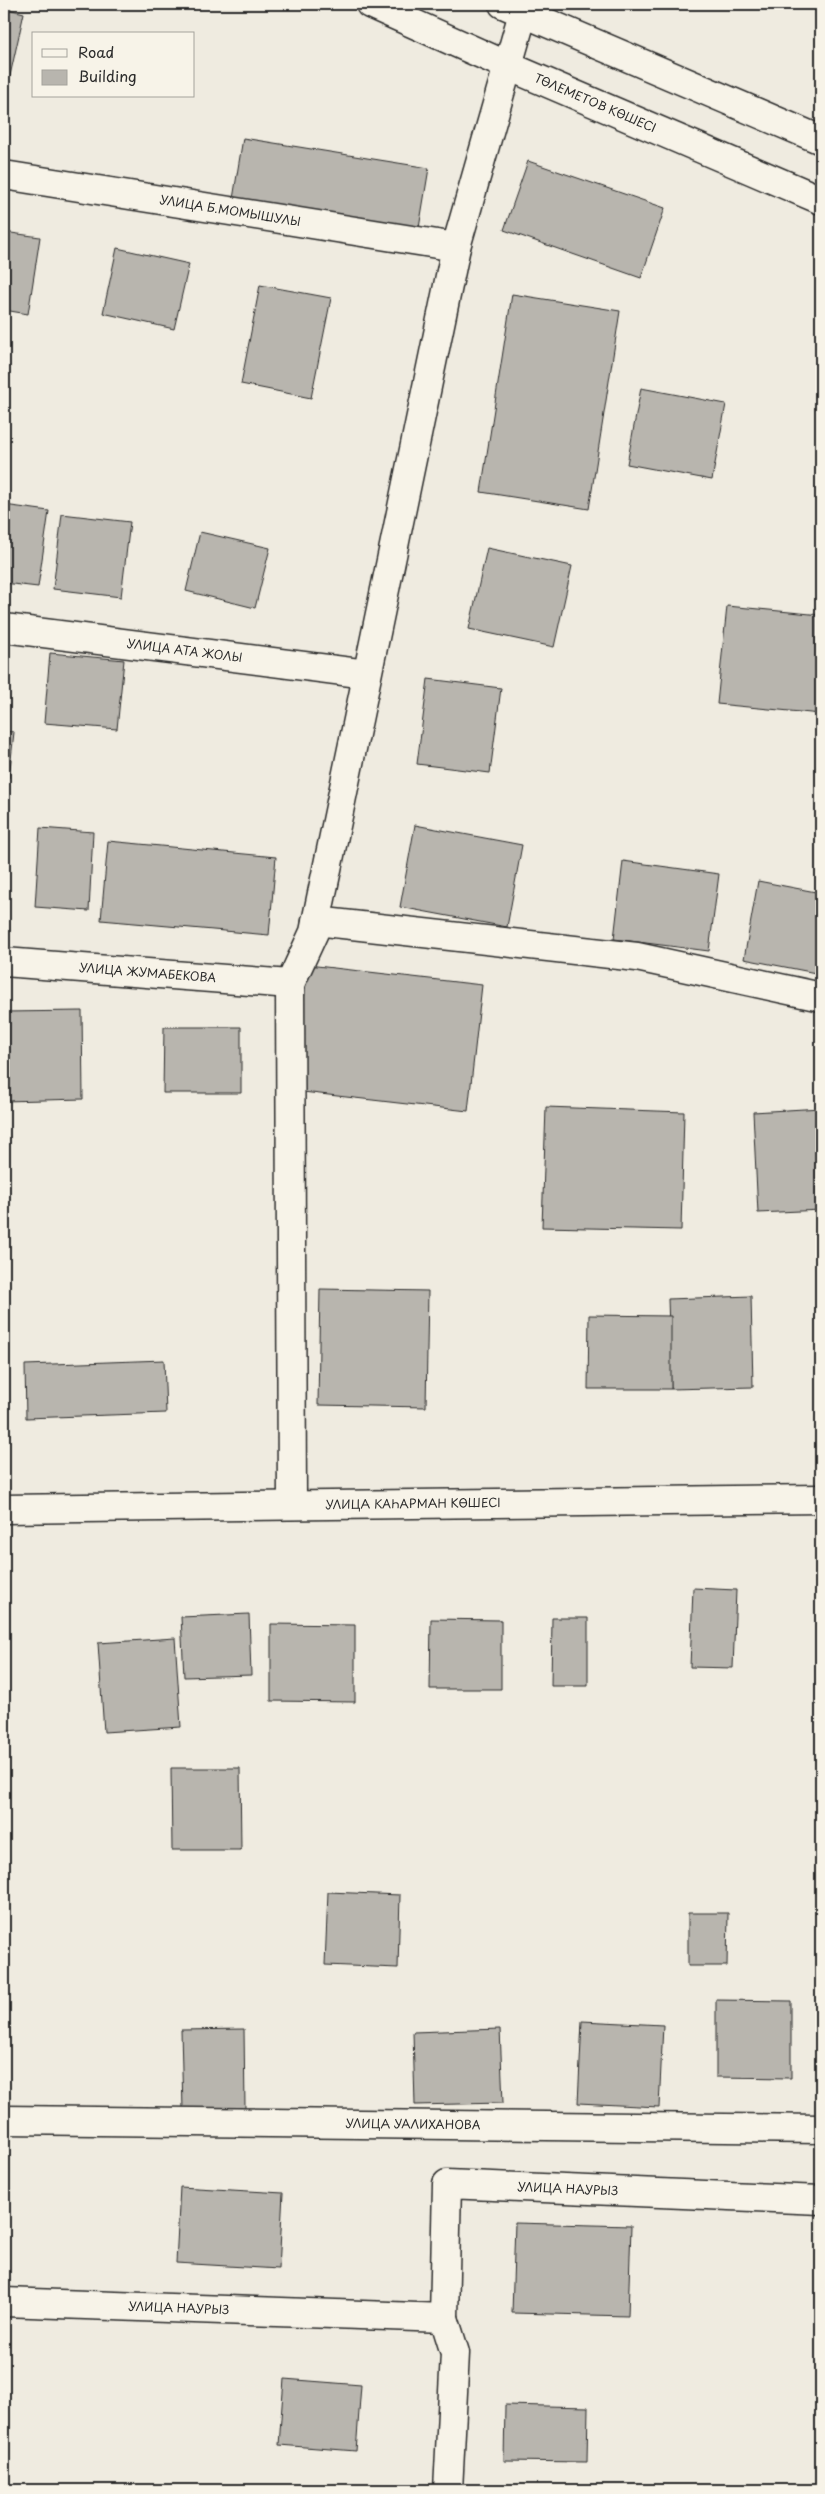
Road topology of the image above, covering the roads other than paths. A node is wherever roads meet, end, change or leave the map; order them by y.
1 (370, 4) edge
2 (513, 8) edge
3 (508, 66) junction
4 (821, 140) edge
5 (4, 175) edge
6 (821, 200) edge
7 (456, 247) junction
8 (4, 628) edge
9 (367, 674) junction
10 (316, 921) junction
11 (4, 962) edge
12 (290, 984) junction
13 (821, 997) edge
14 (821, 1500) edge
15 (292, 1505) junction
16 (4, 1509) edge
17 (4, 2120) edge
18 (821, 2129) edge
19 (821, 2200) edge
20 (4, 2302) edge
21 (444, 2318) junction
22 (448, 2490) edge

1 - 3 street, ТӨЛЕМЕТОВ КӨШЕСІ
2 - 3 street
2 - 4 street
3 - 6 street, ТӨЛЕМЕТОВ КӨШЕСІ
3 - 7 street
5 - 7 street, УЛИЦА Б.МОМЫШУЛЫ
7 - 9 street
8 - 9 street, УЛИЦА АТА ЖОЛЫ
9 - 10 street
10 - 12 street
10 - 13 street
11 - 12 street, УЛИЦА ЖУМАБЕКОВА
12 - 15 street
14 - 15 street, УЛИЦА КАҺАРМАН КӨШЕСІ
15 - 16 street, УЛИЦА КАҺАРМАН КӨШЕСІ
17 - 18 street, УЛИЦА УАЛИХАНОВА
19 - 21 street, УЛИЦА НАУРЫЗ
20 - 21 street, УЛИЦА НАУРЫЗ
21 - 22 street, УЛИЦА НАУРЫЗ

